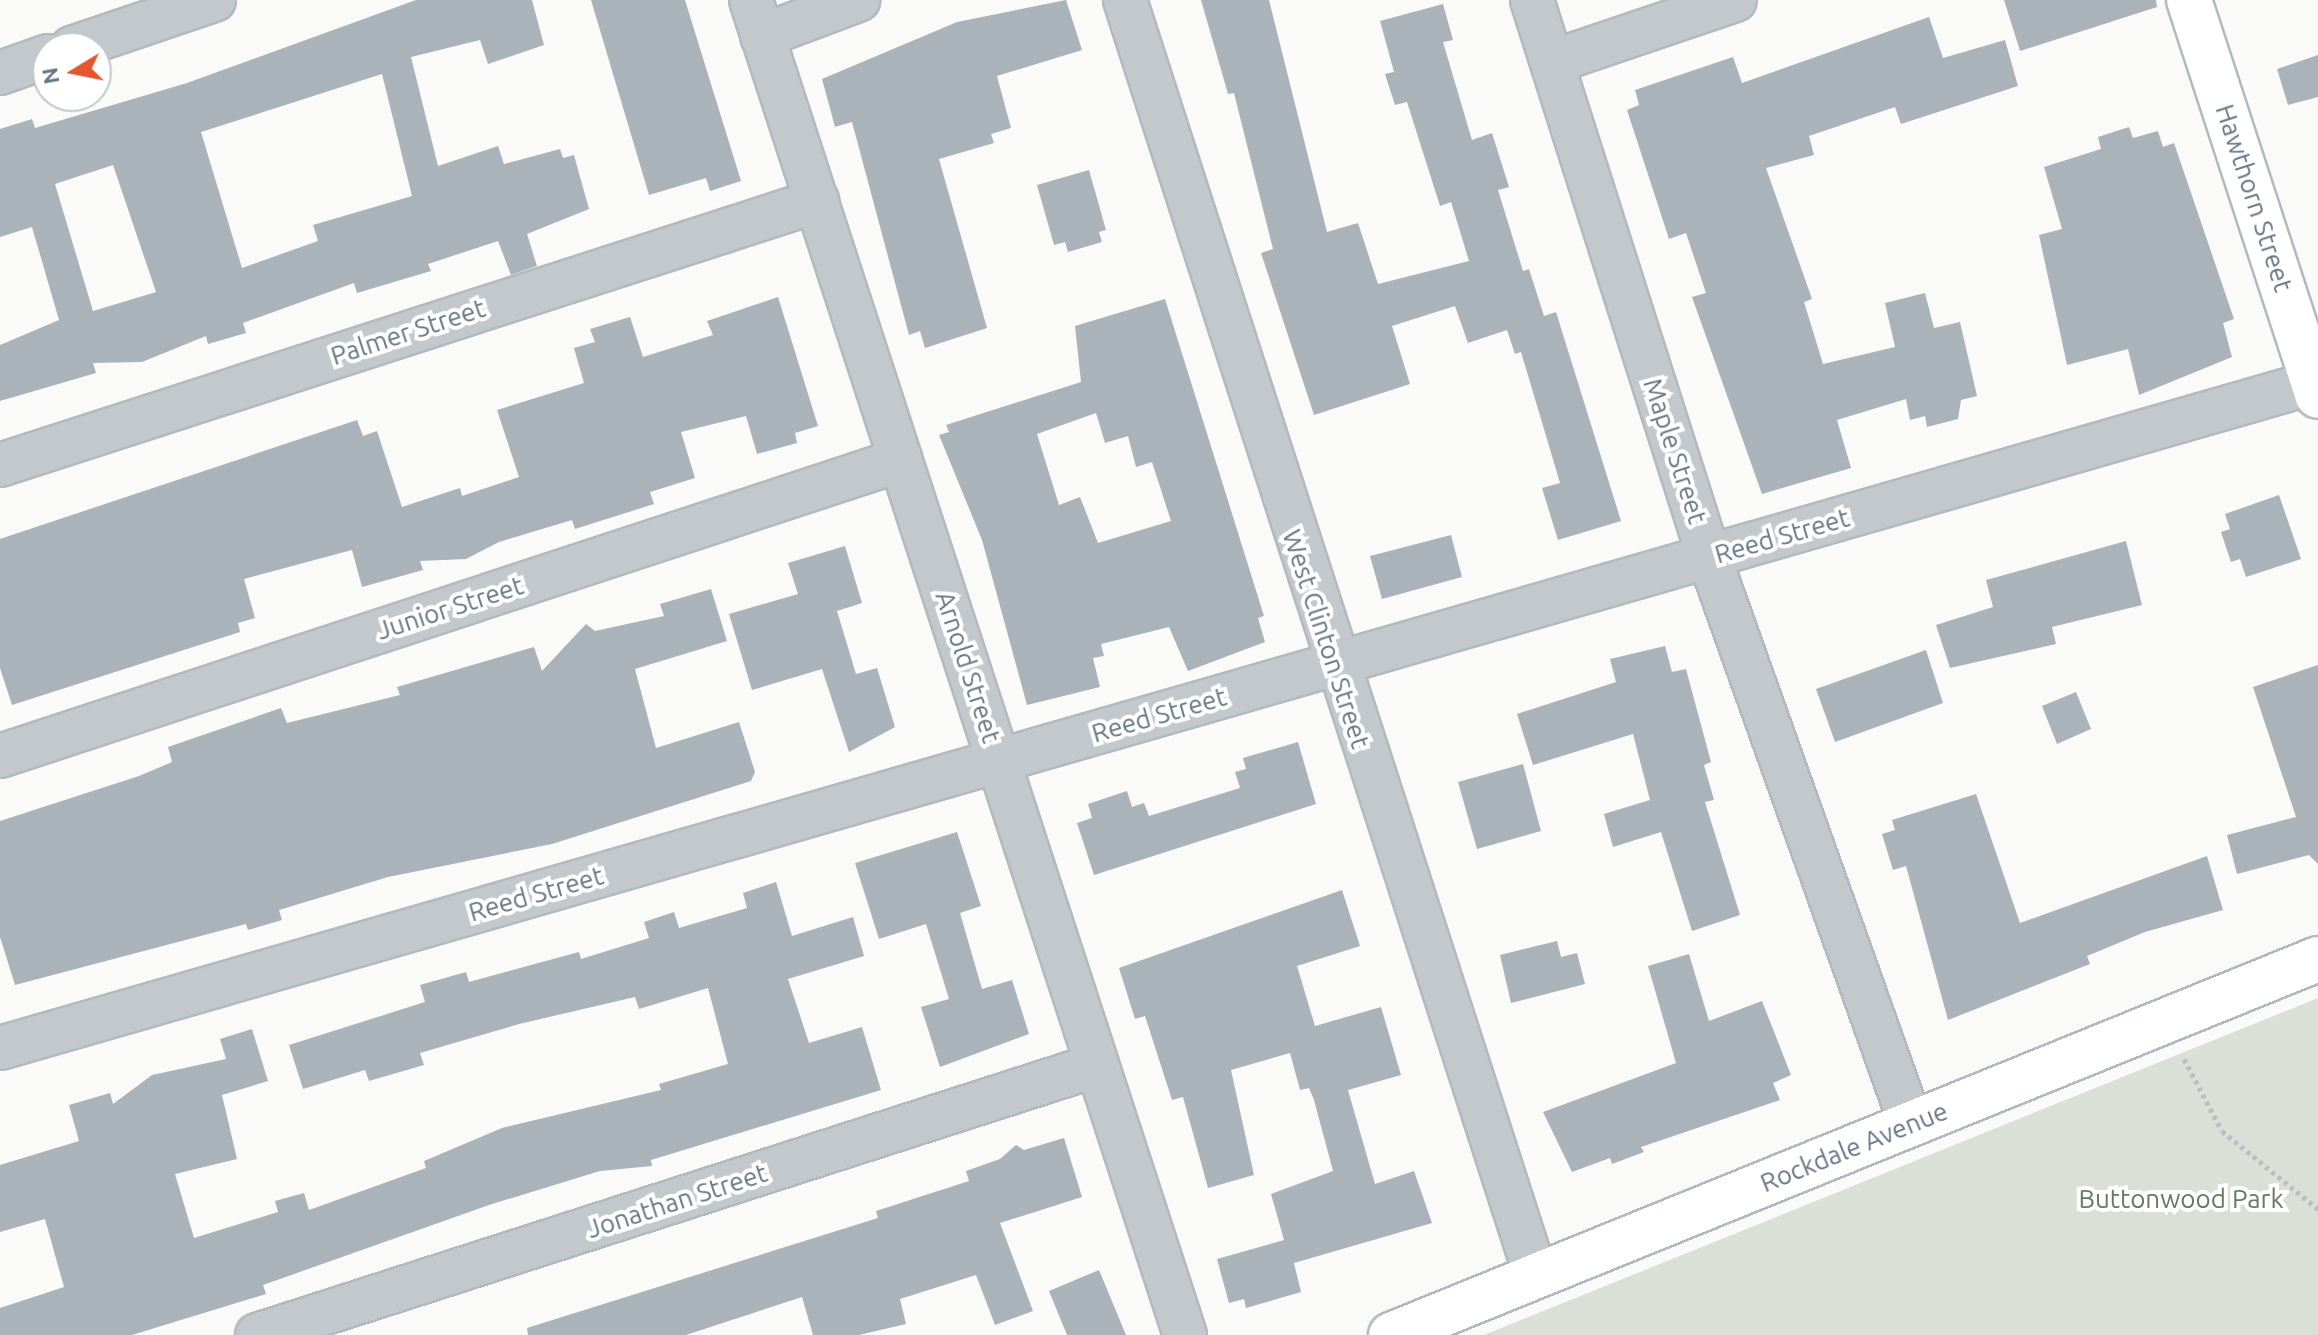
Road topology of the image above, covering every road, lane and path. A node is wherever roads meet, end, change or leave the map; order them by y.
1 (214, 0) edge
2 (858, 0) edge
3 (1125, 0) edge
4 (1532, 0) edge
5 (1735, 0) edge
6 (2189, 0) edge
7 (756, 18) edge
8 (112, 34) edge
9 (32, 62) edge
10 (1552, 62) junction
11 (0, 73) edge
12 (817, 201) junction
13 (2317, 386) edge
14 (901, 460) junction
15 (0, 465) edge
16 (1709, 557) junction
17 (1333, 664) junction
18 (0, 756) edge
19 (998, 761) junction
20 (2318, 959) edge
21 (2170, 1020) junction
22 (0, 1048) edge
23 (1097, 1065) junction
24 (1911, 1124) junction
25 (2318, 1209) edge
26 (1536, 1276) junction
27 (257, 1335) edge
28 (1185, 1335) edge
29 (1391, 1335) edge

1 - 8 street
2 - 7 street
3 - 17 street, West Clinton Street
4 - 10 street, Maple Street
5 - 10 street
6 - 13 main road, Hawthorn Street
7 - 12 street, Arnold Street
9 - 11 street
10 - 16 street, Maple Street
12 - 14 street, Arnold Street
12 - 15 street, Palmer Street
13 - 16 street, Reed Street
14 - 18 street, Junior Street
14 - 19 street, Arnold Street
16 - 17 street, Reed Street
16 - 24 street, Maple Street
17 - 19 street, Reed Street
17 - 26 street, West Clinton Street
19 - 22 street, Reed Street
19 - 23 street, Arnold Street
20 - 21 main road, Rockdale Avenue
21 - 24 main road, Rockdale Avenue
21 - 25 path
23 - 27 street, Jonathan Street
23 - 28 street, Arnold Street
24 - 26 main road, Rockdale Avenue
26 - 29 main road, Rockdale Avenue

